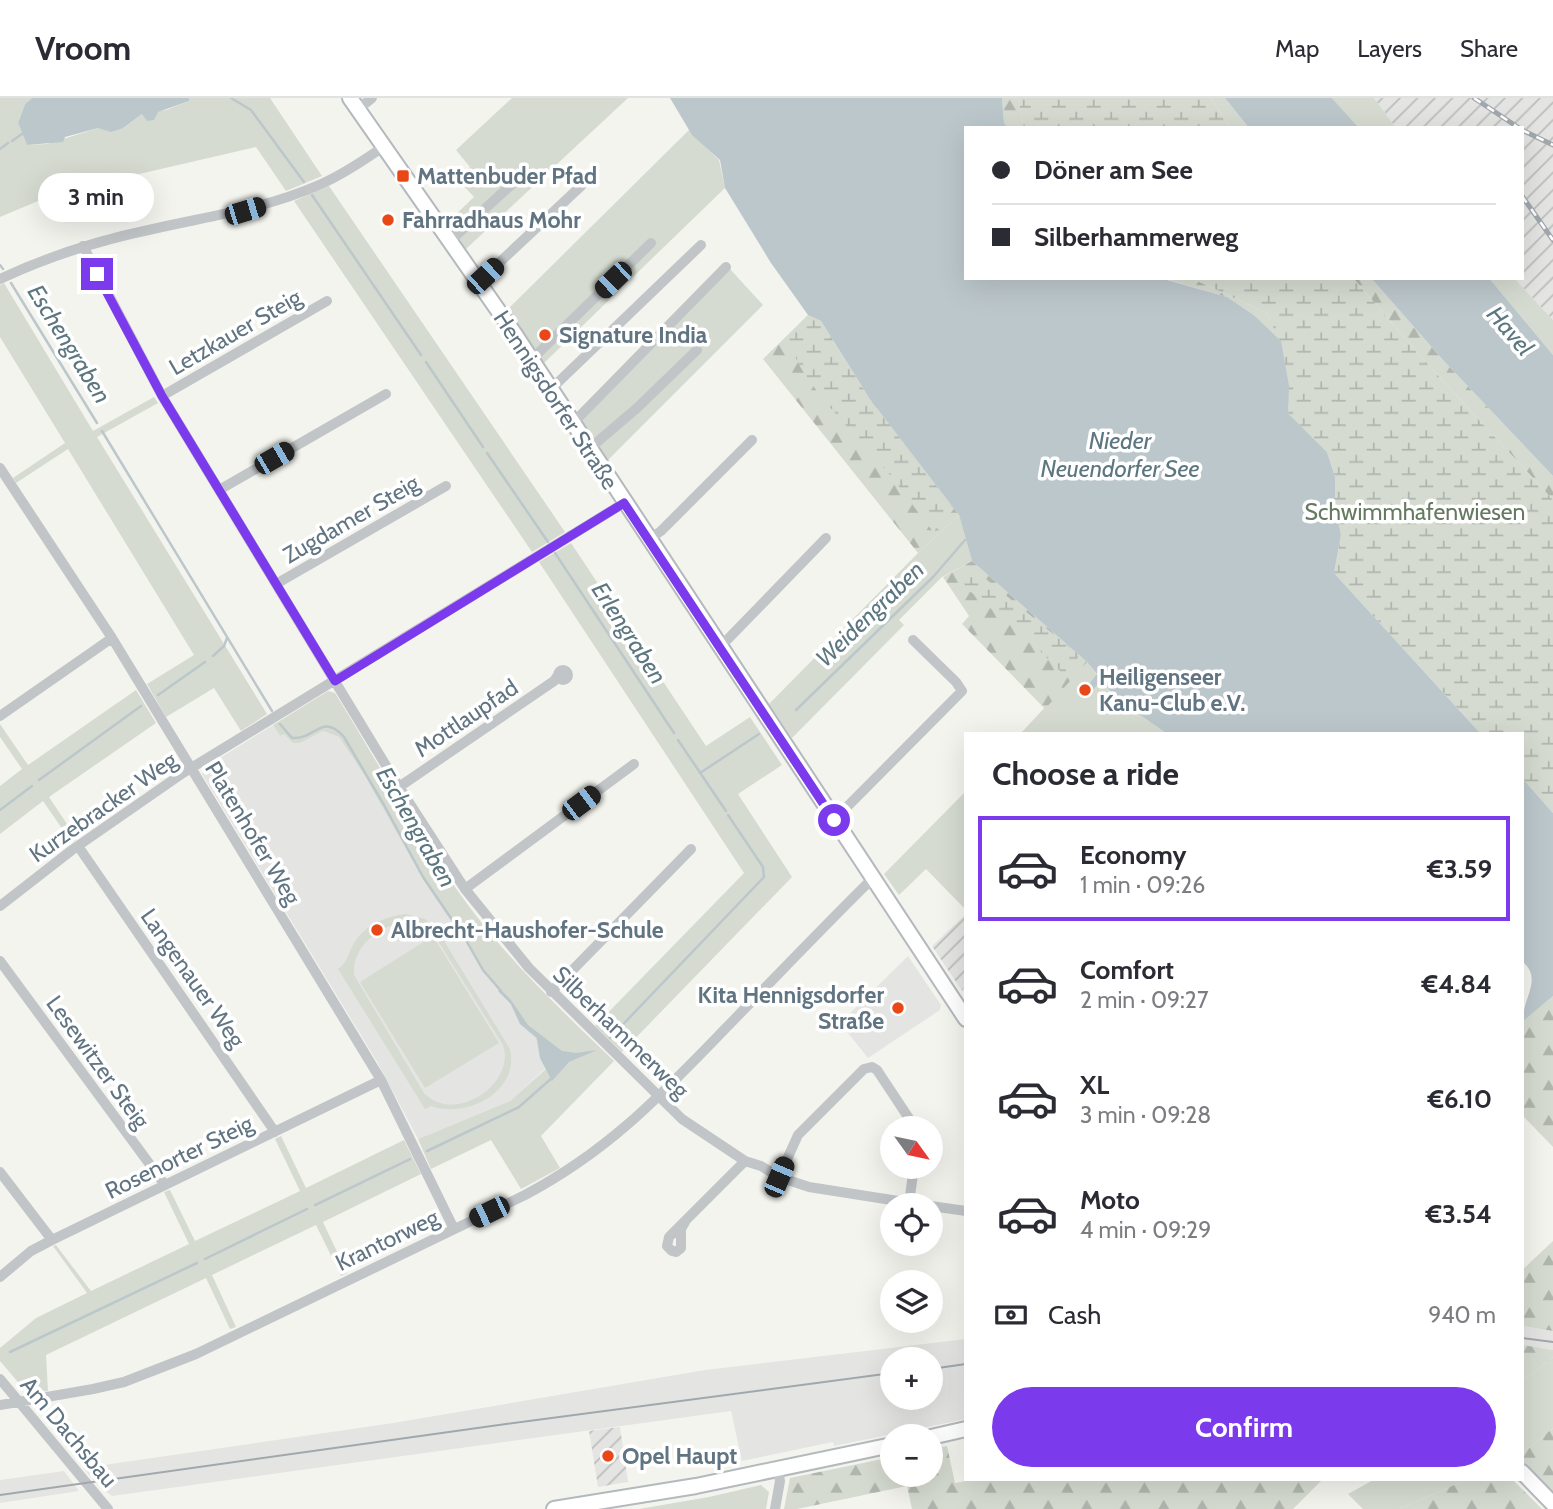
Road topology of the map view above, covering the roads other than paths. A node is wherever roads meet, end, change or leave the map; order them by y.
1 (372, 98) edge
2 (354, 103) edge
3 (383, 147) junction
4 (526, 171) dead end
5 (582, 186) dead end
6 (450, 241) junction
7 (651, 243) dead end
8 (701, 245) dead end
9 (83, 246) junction
10 (726, 267) dead end
11 (0, 278) edge
12 (477, 281) junction
13 (327, 301) dead end
14 (697, 349) dead end
15 (531, 360) junction
16 (550, 390) junction
17 (386, 394) dead end
18 (162, 396) junction
19 (572, 424) junction
20 (752, 440) dead end
21 (589, 449) junction
22 (0, 468) edge
23 (446, 486) dead end
24 (219, 490) junction
25 (624, 503) junction
26 (827, 538) dead end
27 (648, 540) junction
28 (276, 584) junction
29 (112, 638) junction
30 (913, 640) dead end
31 (718, 645) junction
32 (558, 678) dead end
33 (335, 681) junction
34 (0, 716) edge
35 (634, 764) dead end
36 (191, 768) junction
37 (399, 787) junction
38 (834, 820) junction
39 (78, 846) junction
40 (691, 849) dead end
41 (872, 879) junction
42 (465, 889) junction
43 (0, 906) edge
44 (0, 961) edge
45 (551, 992) junction
46 (964, 1016) edge
47 (381, 1080) junction
48 (659, 1097) junction
49 (907, 1116) edge
50 (275, 1132) junction
51 (745, 1161) junction
52 (0, 1172) edge
53 (779, 1177) junction
54 (165, 1185) junction
55 (880, 1199) edge
56 (943, 1208) edge
57 (964, 1211) edge
58 (685, 1223) dead end
59 (454, 1229) junction
60 (52, 1240) junction
61 (0, 1277) edge
62 (0, 1379) edge
63 (19, 1403) junction
64 (0, 1405) edge
65 (964, 1429) edge
66 (943, 1434) edge
67 (880, 1448) edge
68 (778, 1469) junction
69 (1524, 1474) edge
70 (1553, 1504) edge
71 (108, 1509) edge
72 (554, 1509) edge
73 (775, 1509) edge

1 - 2 street
2 - 3 main road, Hennigsdorfer Straße
3 - 6 main road, Hennigsdorfer Straße
3 - 9 street
4 - 6 street
5 - 12 street
6 - 12 main road, Hennigsdorfer Straße
7 - 15 street
8 - 16 street
9 - 11 street
9 - 18 street, Silberhammerweg
10 - 19 street
12 - 15 main road, Hennigsdorfer Straße
13 - 18 street, Letzkauer Steig
14 - 21 street
15 - 16 main road, Hennigsdorfer Straße
16 - 19 main road, Hennigsdorfer Straße
17 - 24 street
18 - 24 street, Silberhammerweg
19 - 21 main road, Hennigsdorfer Straße
20 - 27 street
21 - 25 main road, Hennigsdorfer Straße
22 - 29 street, Platenhofer Weg
23 - 28 street, Zugdamer Steig
24 - 28 street, Silberhammerweg
25 - 27 main road, Hennigsdorfer Straße
25 - 33 street, Kurzebracker Weg
26 - 31 street
27 - 31 main road, Hennigsdorfer Straße
28 - 33 street, Silberhammerweg
29 - 34 street
29 - 36 street, Platenhofer Weg
30 - 38 street
31 - 38 main road, Hennigsdorfer Straße
32 - 37 street, Mottlaupfad
33 - 36 street, Kurzebracker Weg
33 - 37 street, Silberhammerweg
35 - 42 street
36 - 39 street, Kurzebracker Weg
36 - 47 street, Platenhofer Weg
37 - 42 street, Silberhammerweg
38 - 41 main road, Hennigsdorfer Straße
39 - 43 street, Kurzebracker Weg
39 - 50 street, Langenauer Weg
40 - 45 street
41 - 46 main road, Hennigsdorfer Straße
41 - 48 street, Krantorweg
42 - 45 street, Silberhammerweg
44 - 54 street, Lesewitzer Steig
45 - 48 street, Silberhammerweg
47 - 50 street, Rosenorter Steig
47 - 59 street, Platenhofer Weg
48 - 51 street, Silberhammerweg
48 - 59 street, Krantorweg
49 - 53 street
50 - 54 street, Rosenorter Steig
51 - 53 street, Silberhammerweg
51 - 58 street
52 - 60 street
53 - 55 street, Silberhammerweg
54 - 60 street, Rosenorter Steig
56 - 57 street, Silberhammerweg
59 - 63 street, Krantorweg
60 - 61 street, Rosenorter Steig
62 - 63 street, Am Dachsbau
63 - 64 street, Krantorweg
63 - 71 street, Am Dachsbau
65 - 66 main road
67 - 68 main road
68 - 72 main road
68 - 73 street
69 - 70 main road

